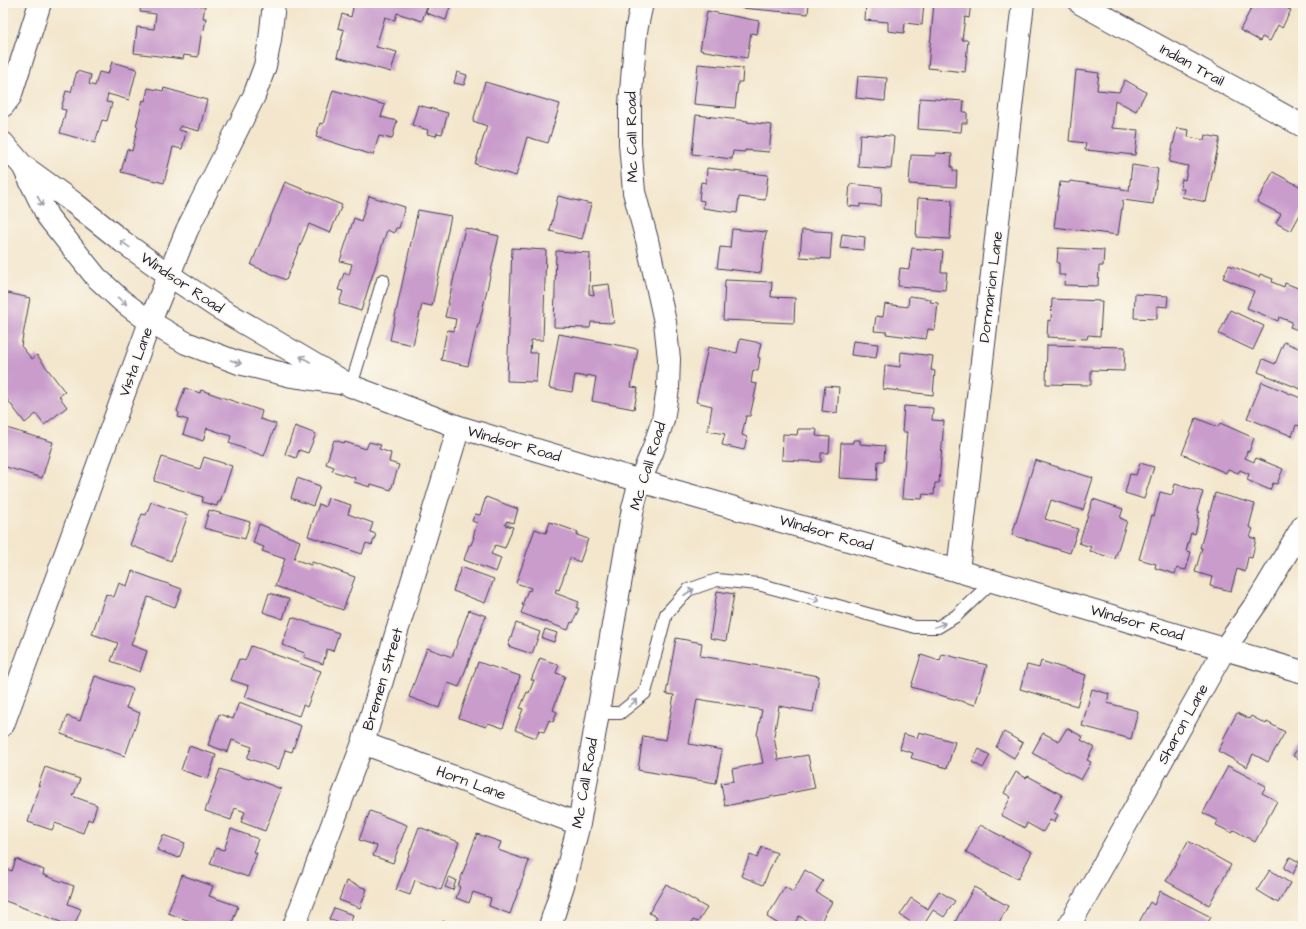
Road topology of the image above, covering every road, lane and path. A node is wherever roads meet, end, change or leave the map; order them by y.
1 (40, 3) edge
2 (274, 3) edge
3 (642, 3) edge
4 (1024, 3) edge
5 (1080, 3) edge
6 (3, 106) edge
7 (1303, 126) edge
8 (3, 143) edge
9 (23, 166) junction
10 (169, 275) junction
11 (383, 280) dead end
12 (150, 322) junction
13 (351, 386) junction
14 (459, 428) junction
15 (640, 481) junction
16 (1303, 526) edge
17 (958, 571) junction
18 (993, 581) junction
19 (1225, 648) junction
20 (1303, 672) edge
21 (598, 713) junction
22 (3, 725) edge
23 (363, 743) junction
24 (578, 824) junction
25 (294, 926) edge
26 (550, 926) edge
27 (1069, 926) edge

1 - 6 street
2 - 10 street, Vista Lane
3 - 15 street, Mc Call Road
4 - 17 street, Dormarion Lane
5 - 7 street, Indian Trail
8 - 9 street, Windsor Road
10 -> 9 street, Windsor Road
9 -> 12 street, Windsor Road
10 - 12 street, Vista Lane
13 -> 10 street, Windsor Road
11 - 13 lane
12 -> 13 street, Windsor Road
12 - 22 street, Vista Lane
13 - 14 street, Windsor Road
14 - 15 street, Windsor Road
14 - 23 street, Bremen Street
15 - 17 street, Windsor Road
15 - 21 street, Mc Call Road
16 - 19 street, Sharon Lane
17 - 18 street, Windsor Road
18 - 19 street, Windsor Road
21 -> 18 lane
19 - 20 street, Windsor Road
19 - 27 street, Sharon Lane
21 - 24 street, Mc Call Road
23 - 24 street, Horn Lane
23 - 25 street, Bremen Street
24 - 26 street, Mc Call Road

